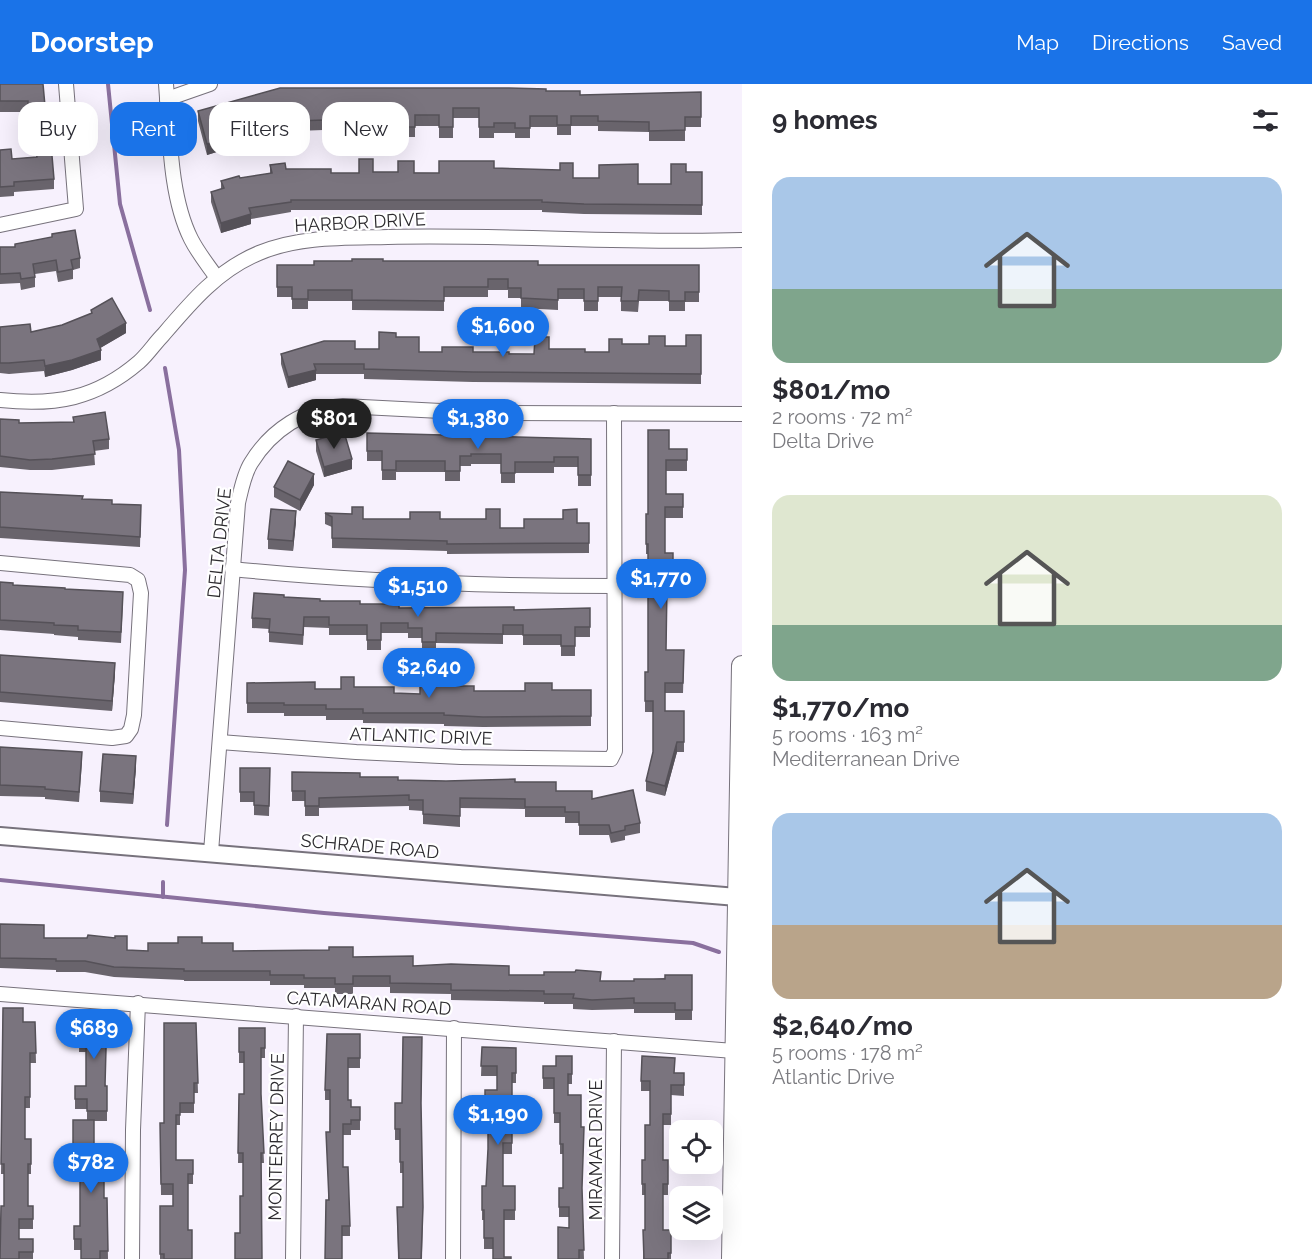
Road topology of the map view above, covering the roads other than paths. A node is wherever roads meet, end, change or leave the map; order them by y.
1 (66, 84) edge
2 (166, 84) edge
3 (210, 84) edge
4 (167, 99) junction
5 (0, 225) edge
6 (742, 240) edge
7 (217, 278) junction
8 (0, 400) edge
9 (614, 413) junction
10 (742, 414) edge
11 (0, 563) edge
12 (232, 569) junction
13 (615, 586) junction
14 (742, 666) edge
15 (0, 728) edge
16 (220, 742) junction
17 (741, 809) edge
18 (0, 836) edge
19 (211, 852) junction
20 (737, 897) junction
21 (739, 991) edge
22 (0, 994) edge
23 (138, 1003) junction
24 (296, 1016) junction
25 (454, 1028) junction
26 (614, 1041) junction
27 (734, 1051) junction
28 (132, 1259) edge
29 (293, 1259) edge
30 (453, 1259) edge
31 (612, 1259) edge
32 (732, 1259) edge

1 - 5 street
2 - 4 street
3 - 4 street
4 - 7 street
6 - 7 street, HARBOR DRIVE
7 - 8 street, HARBOR DRIVE
9 - 10 street, DELTA DRIVE
9 - 12 street, DELTA DRIVE
9 - 13 street
11 - 15 street
12 - 13 street
12 - 16 street, DELTA DRIVE
13 - 16 street, ATLANTIC DRIVE
14 - 17 main road
16 - 19 street, DELTA DRIVE
17 - 20 main road
18 - 19 street, SCHRADE ROAD
19 - 20 street, SCHRADE ROAD
20 - 21 main road
21 - 27 main road
22 - 23 street, CATAMARAN ROAD
23 - 24 street, CATAMARAN ROAD
23 - 28 street
24 - 25 street, CATAMARAN ROAD
24 - 29 street, MONTERREY DRIVE
25 - 26 street, CATAMARAN ROAD
25 - 30 street
26 - 27 street, CATAMARAN ROAD
26 - 31 street, MIRAMAR DRIVE
27 - 32 main road

